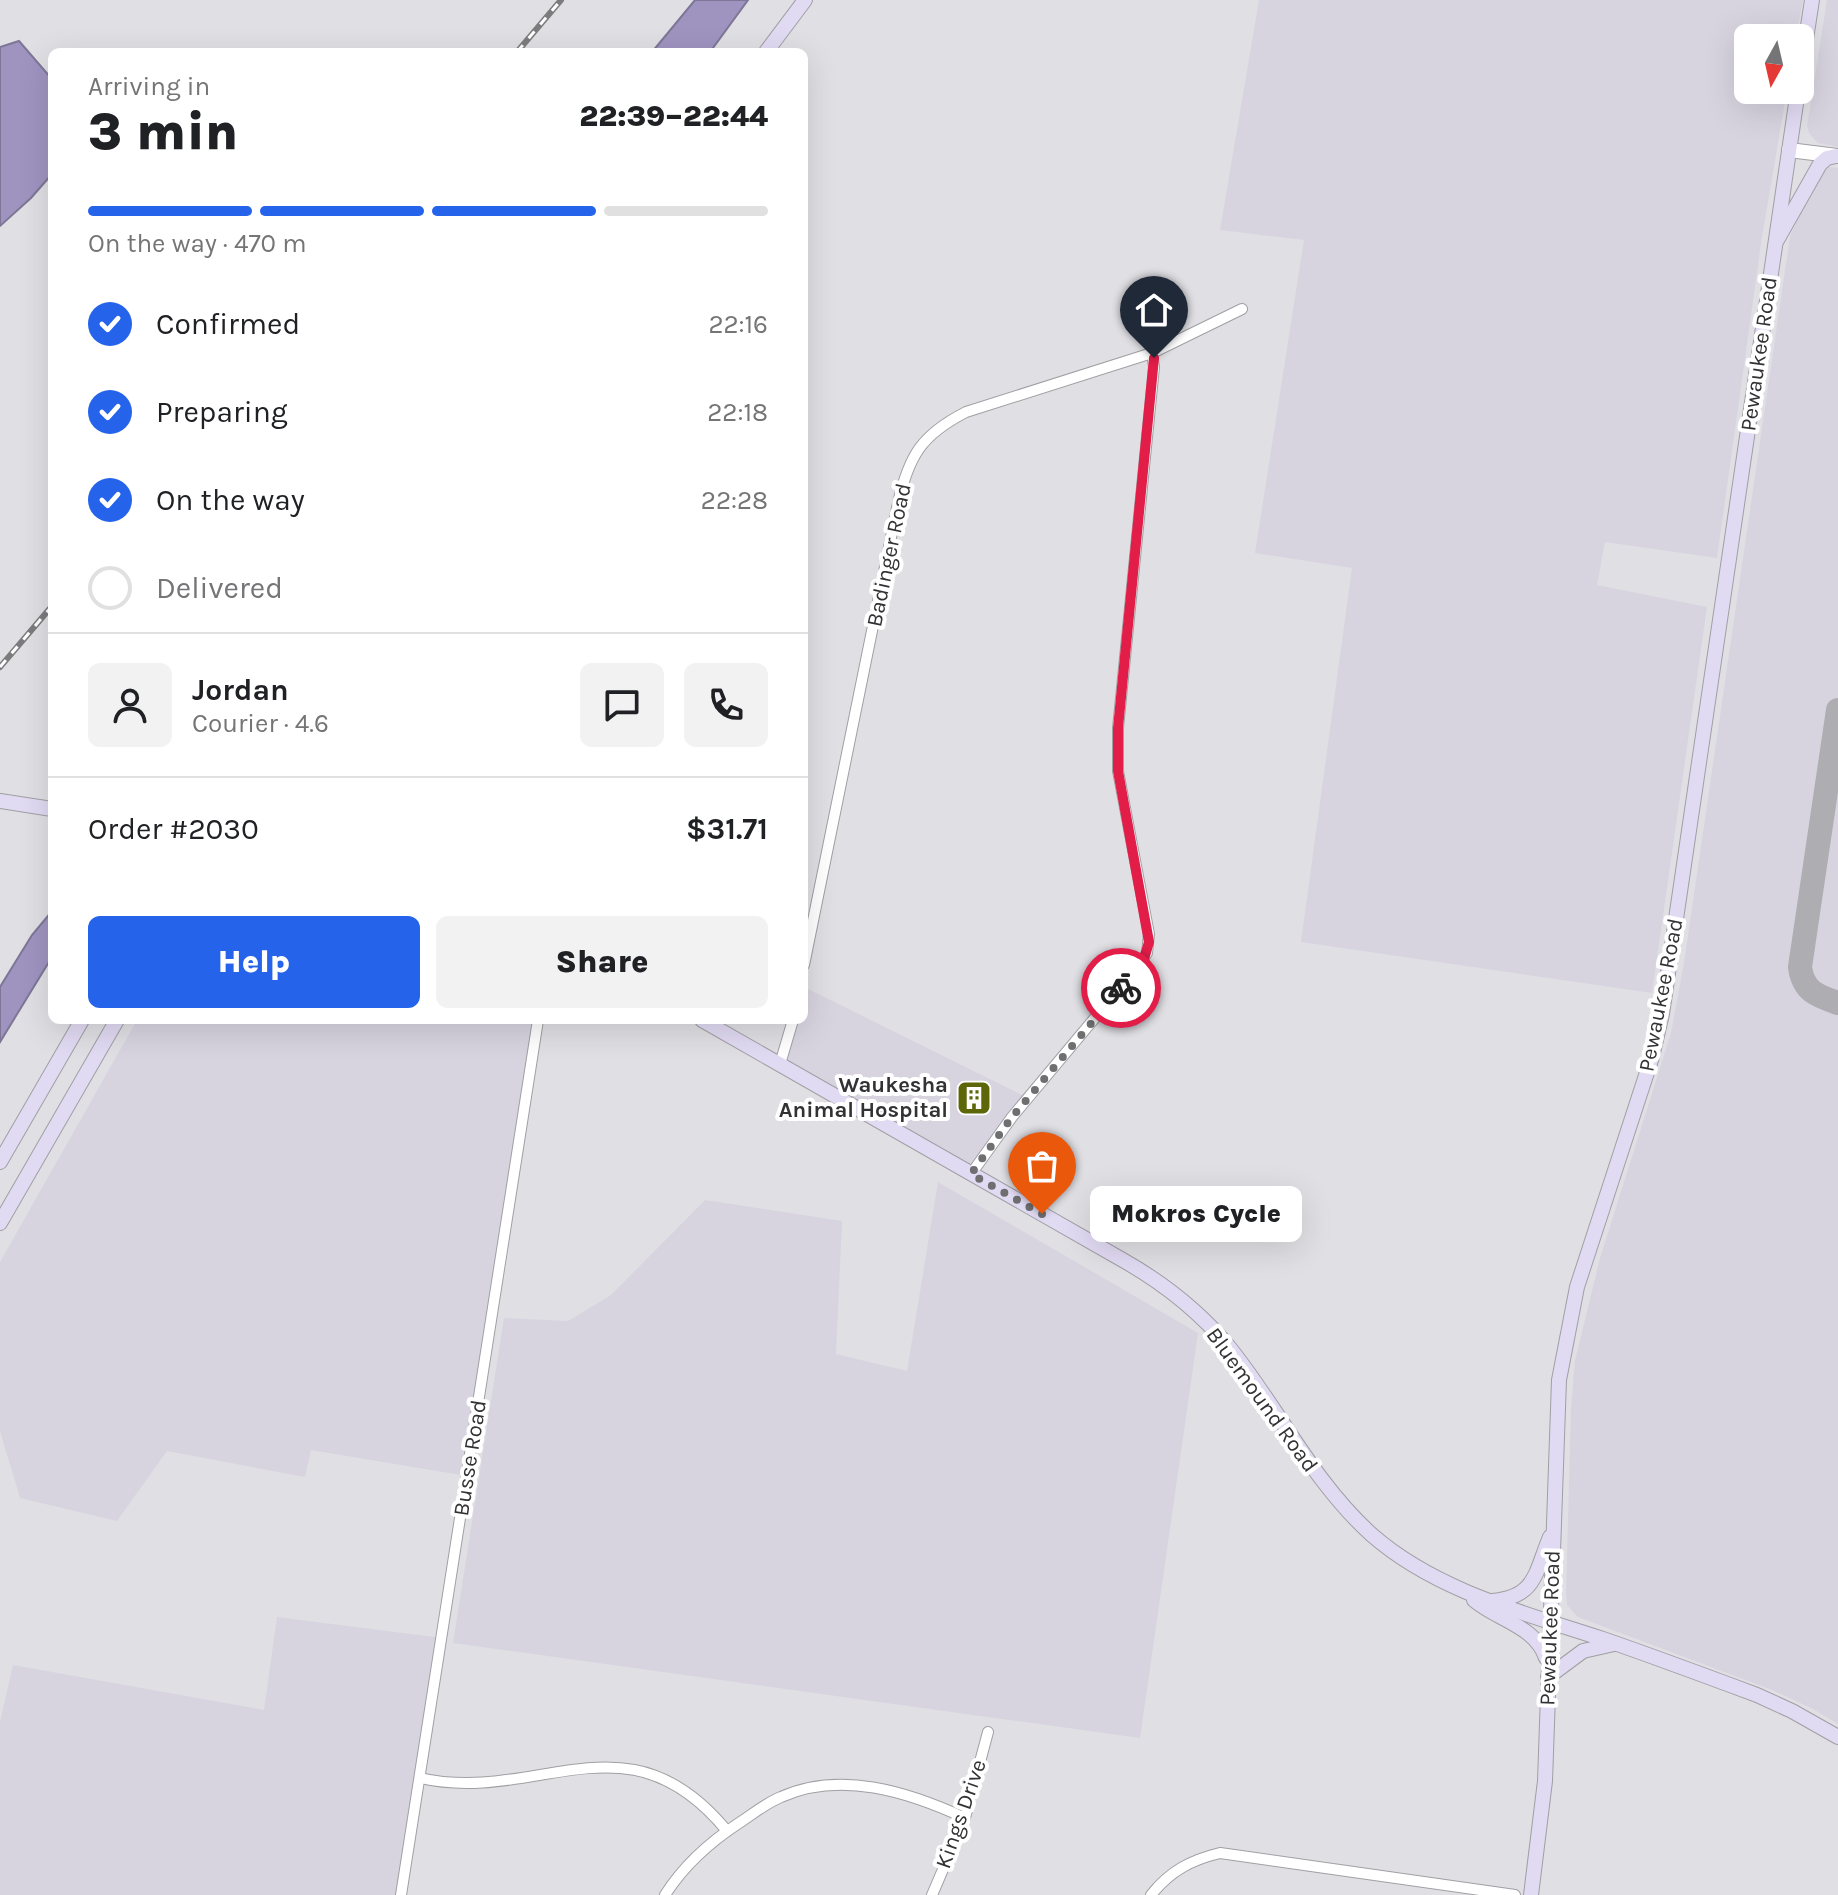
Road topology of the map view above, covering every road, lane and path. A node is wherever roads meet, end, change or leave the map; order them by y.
1 (805, 0) edge
2 (1812, 0) edge
3 (1808, 24) edge
4 (769, 48) edge
5 (1796, 104) edge
6 (1789, 150) junction
7 (1837, 156) edge
8 (1775, 244) junction
9 (1242, 309) dead end
10 (1152, 353) junction
11 (0, 801) edge
12 (48, 808) edge
13 (808, 945) edge
14 (80, 1024) edge
15 (115, 1024) edge
16 (537, 1024) edge
17 (709, 1024) edge
18 (792, 1024) edge
19 (780, 1064) junction
20 (0, 1162) edge
21 (971, 1174) junction
22 (0, 1223) edge
23 (1553, 1529) junction
24 (1464, 1590) junction
25 (1491, 1601) junction
26 (1550, 1622) junction
27 (1616, 1644) junction
28 (1548, 1674) junction
29 (988, 1732) dead end
30 (1838, 1737) edge
31 (420, 1778) junction
32 (965, 1818) junction
33 (727, 1831) junction
34 (401, 1895) edge
35 (665, 1895) edge
36 (932, 1895) edge
37 (1151, 1895) edge
38 (1515, 1895) edge
39 (1531, 1895) edge

1 - 4 main road
2 - 3 main road
5 - 6 main road, Pewaukee Road
6 - 7 street
6 - 8 main road, Pewaukee Road
7 - 8 main road
8 - 23 main road, Pewaukee Road
9 - 10 street, Badinger Road
10 - 13 street, Badinger Road
10 - 21 street
11 - 12 main road
14 - 20 main road
15 - 22 main road
16 - 31 street, Busse Road
17 - 19 main road, Bluemound Road
18 - 19 street
19 - 21 main road, Bluemound Road
21 - 24 main road, Bluemound Road
23 - 25 main road
23 - 26 main road, Pewaukee Road
24 - 25 main road, Bluemound Road
24 - 28 main road
25 - 26 main road, Bluemound Road
26 - 27 main road, Bluemound Road
26 - 28 main road, Pewaukee Road
27 - 28 main road
27 - 30 main road, Bluemound Road
28 - 39 main road, Pewaukee Road
29 - 32 street, Kings Drive
31 - 33 street
31 - 34 street, Busse Road
32 - 33 street
32 - 36 street, Kings Drive
33 - 35 street
37 - 38 street

